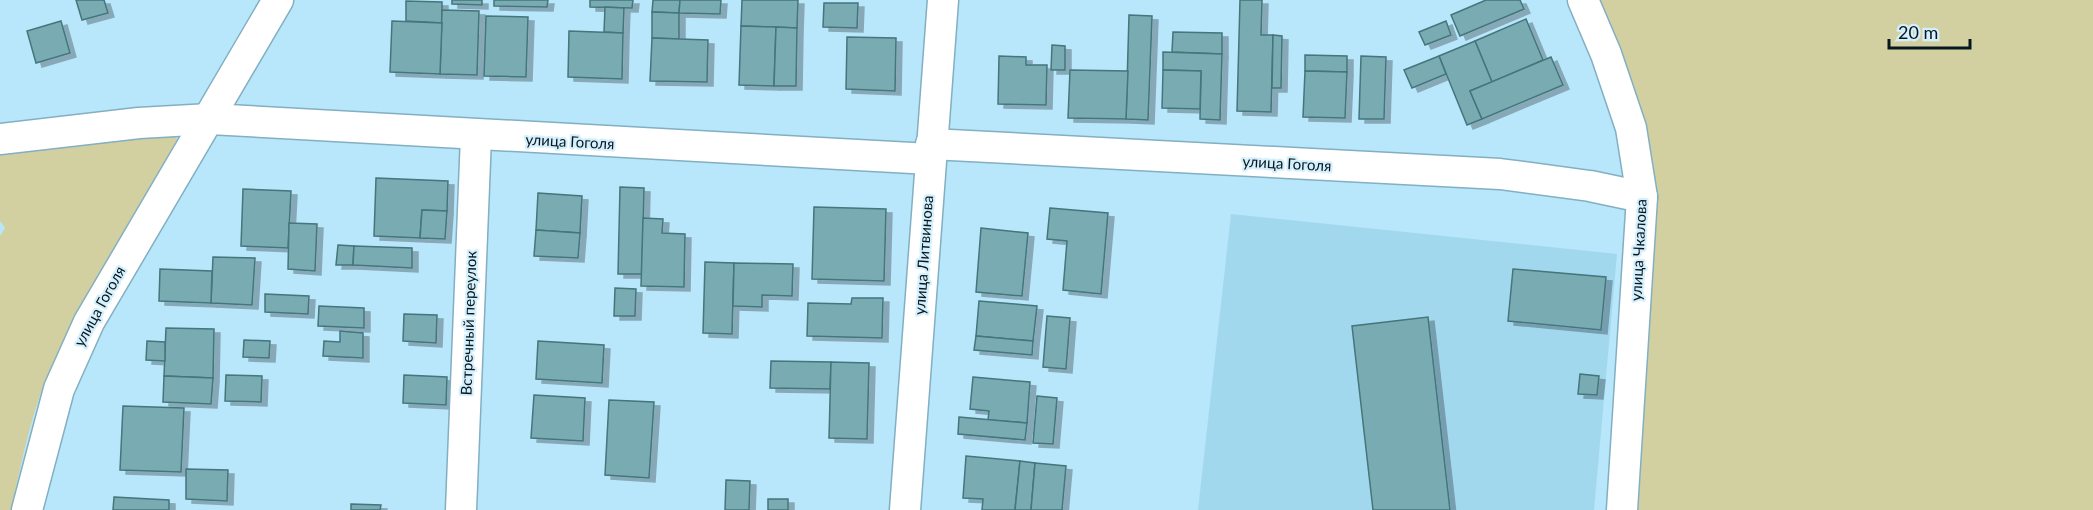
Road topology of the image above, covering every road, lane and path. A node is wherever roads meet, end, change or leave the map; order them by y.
1 (278, 0) edge
2 (943, 0) edge
3 (1583, 0) edge
4 (210, 119) junction
5 (476, 136) junction
6 (0, 139) edge
7 (930, 152) junction
8 (1642, 197) junction
9 (27, 510) edge
10 (461, 510) edge
11 (906, 510) edge
12 (1622, 510) edge

1 - 4 street, улица Гоголя
2 - 7 street, улица Литвинова
3 - 8 street, улица Чкалова
4 - 5 street, улица Гоголя
4 - 6 street, улица Гоголя
4 - 9 street, улица Гоголя
5 - 7 street, улица Гоголя
5 - 10 street, Встречный переулок
7 - 8 street, улица Гоголя
7 - 11 street, улица Литвинова
8 - 12 street, улица Чкалова

